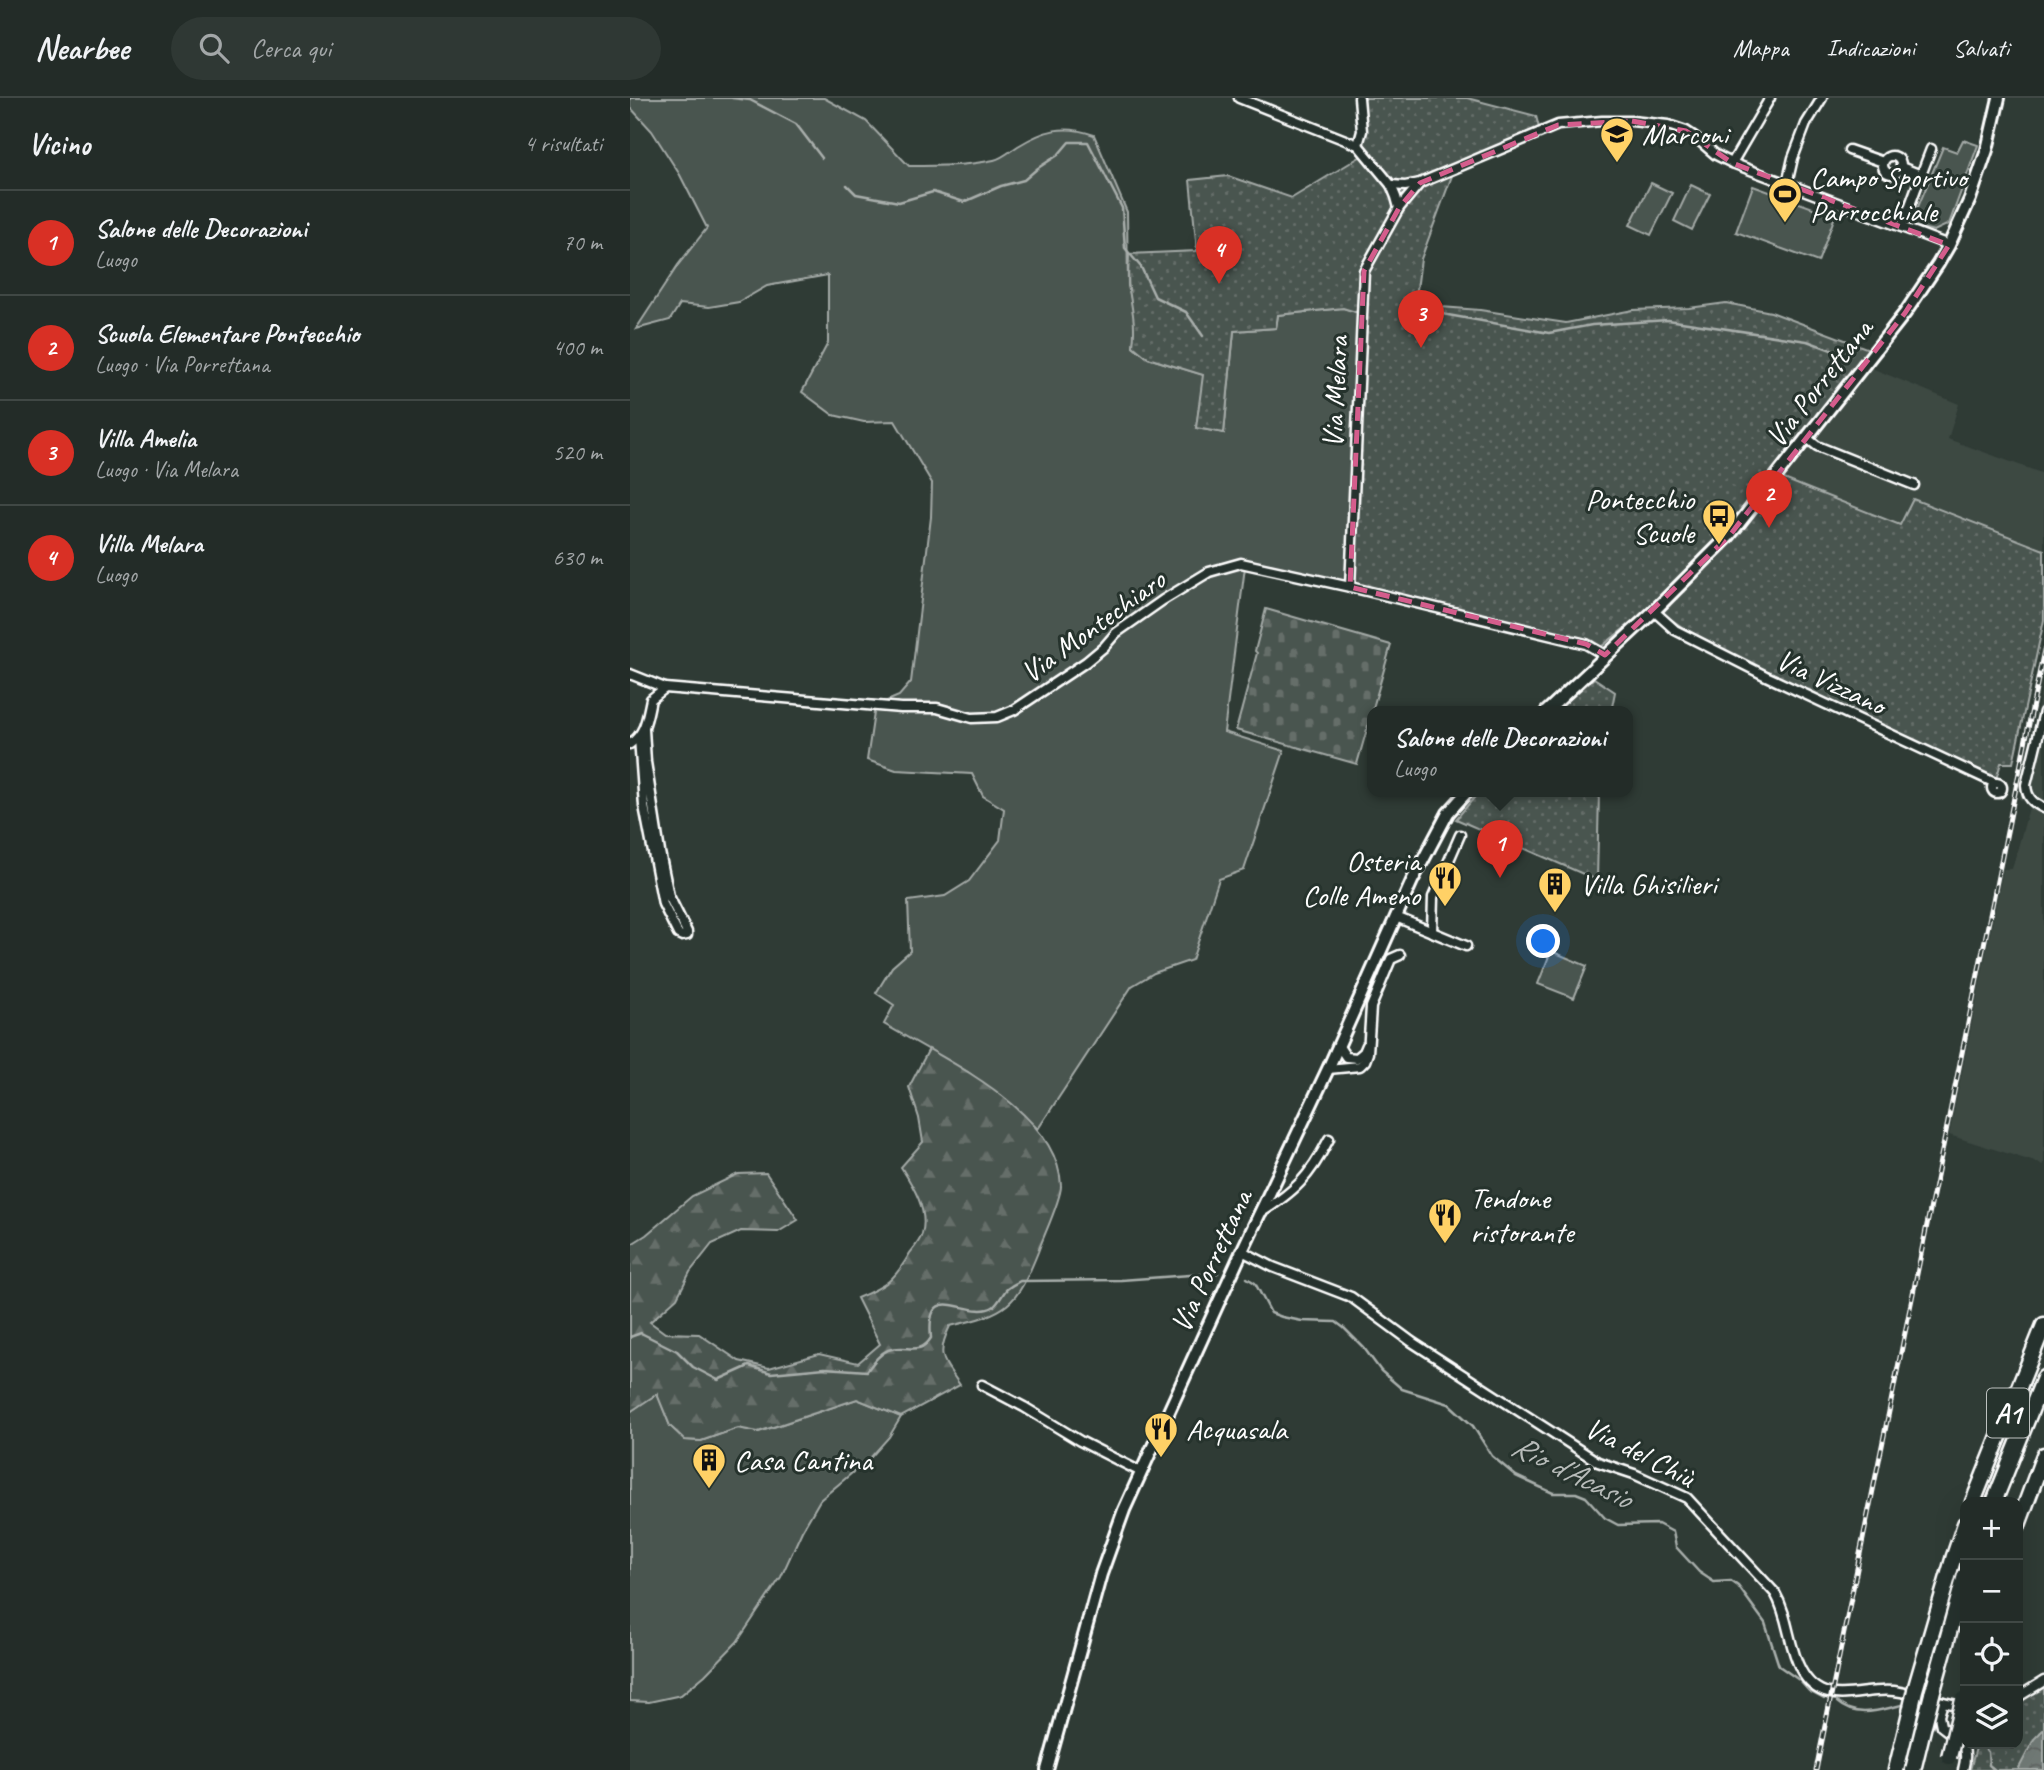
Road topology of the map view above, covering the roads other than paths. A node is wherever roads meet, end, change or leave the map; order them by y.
1 (1238, 98) edge
2 (1359, 98) edge
3 (1770, 98) edge
4 (1822, 98) edge
5 (1999, 98) edge
6 (1358, 145) junction
7 (1931, 149) dead end
8 (1849, 150) dead end
9 (1731, 163) junction
10 (1921, 175) junction
11 (1420, 183) junction
12 (1787, 184) junction
13 (1391, 185) junction
14 (1399, 208) junction
15 (1902, 227) junction
16 (1950, 245) junction
17 (1807, 438) junction
18 (1914, 485) dead end
19 (1350, 587) junction
20 (1654, 611) junction
21 (1605, 654) junction
22 (630, 674) edge
23 (665, 688) junction
24 (1552, 706) edge
25 (2044, 712) edge
26 (644, 729) junction
27 (639, 738) junction
28 (630, 744) edge
29 (1992, 783) dead end
30 (1462, 797) edge
31 (2044, 808) edge
32 (1460, 835) dead end
33 (1396, 917) junction
34 (1432, 932) junction
35 (1466, 946) dead end
36 (1400, 955) dead end
37 (1369, 1039) junction
38 (1336, 1050) junction
39 (1328, 1069) junction
40 (1329, 1139) dead end
41 (1259, 1214) junction
42 (1242, 1251) junction
43 (2044, 1325) edge
44 (2044, 1378) edge
45 (982, 1385) dead end
46 (2044, 1455) edge
47 (1141, 1472) junction
48 (1975, 1497) edge
49 (1996, 1497) edge
50 (2023, 1512) edge
51 (1960, 1539) edge
52 (1960, 1597) edge
53 (2044, 1681) edge
54 (2023, 1694) edge
55 (1937, 1698) junction
56 (1960, 1700) edge
57 (1960, 1719) edge
58 (1948, 1763) edge
59 (1047, 1770) edge
60 (1896, 1770) edge
61 (1913, 1770) edge
62 (1963, 1770) edge

1 - 6 street
2 - 6 street
3 - 9 street
4 - 12 street
5 - 16 main road, Via Porrettana
6 - 13 street
7 - 10 street
8 - 10 street
9 - 11 street
9 - 12 street
10 - 15 street
11 - 13 street
11 - 14 street, Via Melara
12 - 15 street
13 - 14 street
14 - 19 street, Via Melara
15 - 16 street
16 - 17 main road, Via Porrettana
17 - 18 street
17 - 20 main road, Via Porrettana
19 - 21 street, Via Montechiaro
19 - 23 street, Via Montechiaro
20 - 21 main road, Via Porrettana
20 - 29 street, Via Vizzano
21 - 24 main road, Via Porrettana
22 - 23 street, Via Montechiaro
23 - 26 street
25 - 31 street
26 - 27 street
26 - 27 street
27 - 28 street
30 - 33 main road, Via Porrettana
32 - 34 street
33 - 34 street
33 - 38 main road, Via Porrettana
34 - 35 street
36 - 37 street
37 - 38 street
37 - 39 street
38 - 39 main road, Via Porrettana
39 - 41 main road, Via Porrettana
40 - 41 street
41 - 42 main road, Via Porrettana
42 - 47 main road, Via Porrettana
42 - 55 street, Via del Chiù
43 - 48 highway, A1
44 - 49 highway, A1
45 - 47 street
46 - 50 highway
47 - 59 main road, Via Porrettana
51 - 60 highway, bridge
52 - 55 highway
53 - 54 street
55 - 56 street, Via del Chiù
55 - 61 highway, bridge
55 - 62 street
57 - 58 highway, bridge

